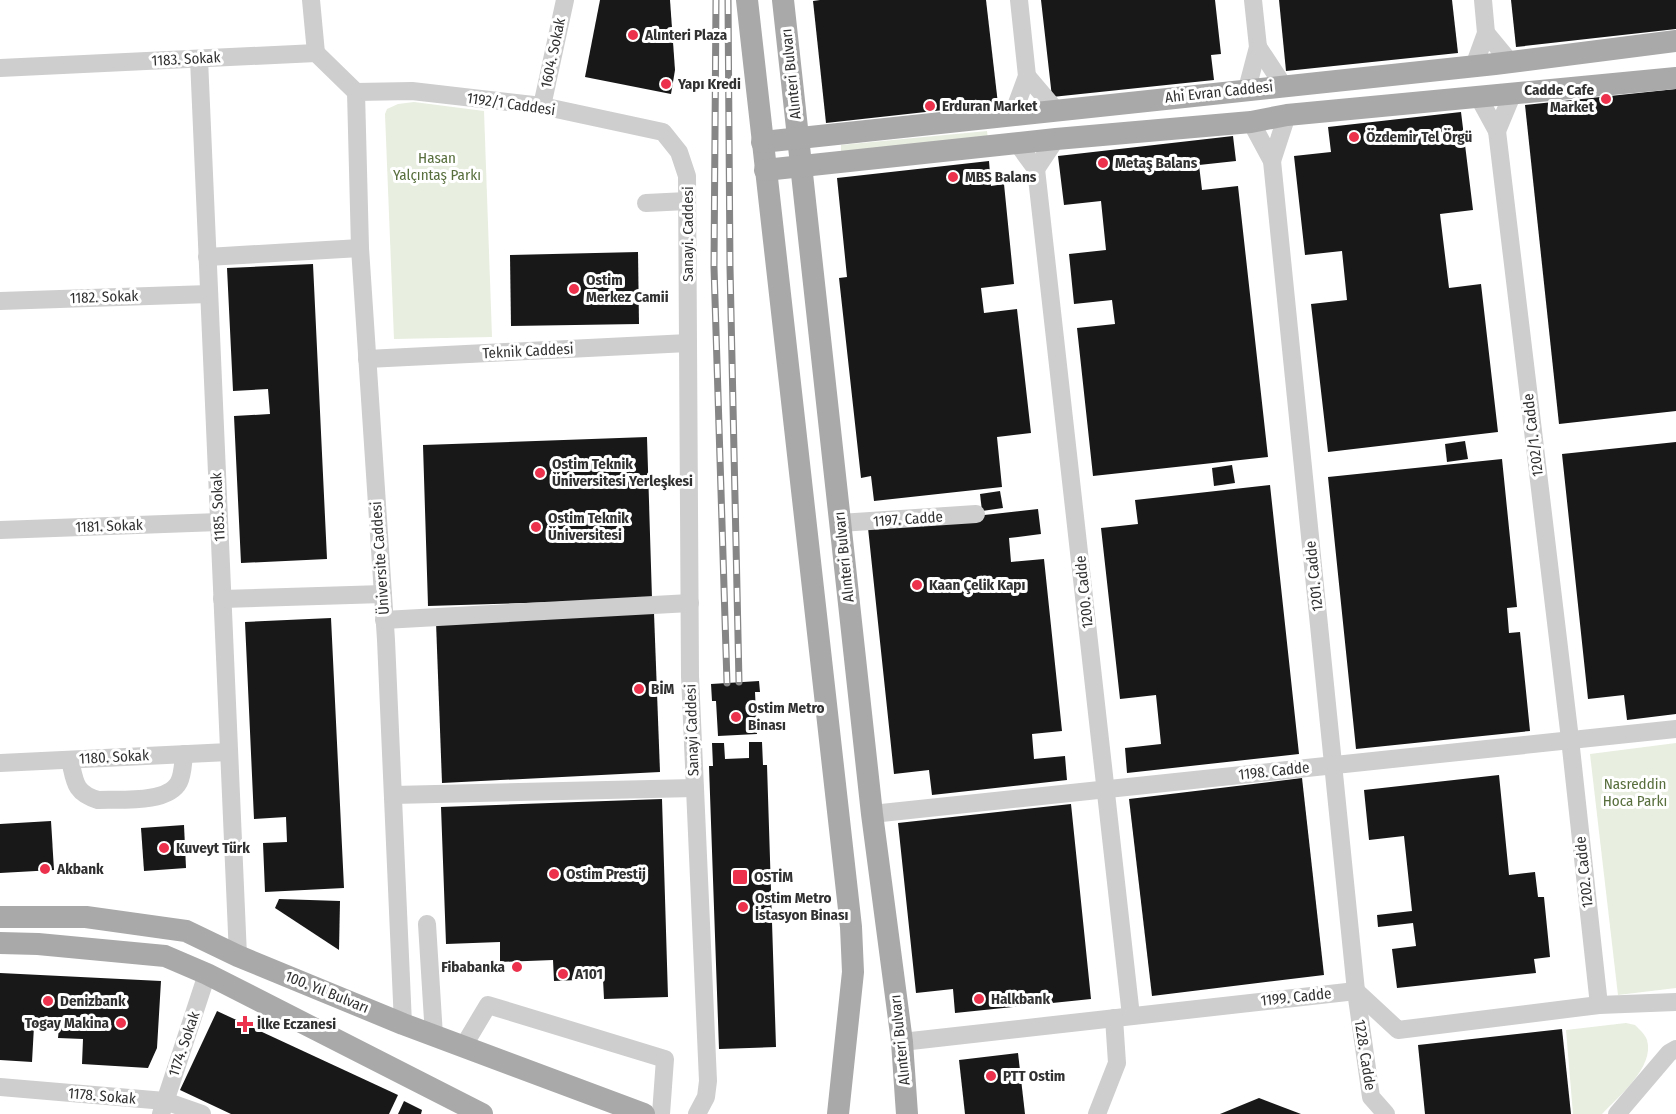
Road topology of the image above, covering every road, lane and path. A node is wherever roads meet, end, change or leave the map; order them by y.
1 (311, 0) edge
2 (565, 0) edge
3 (747, 0) edge
4 (783, 0) edge
5 (1019, 0) edge
6 (1253, 0) edge
7 (1483, 0) edge
8 (1486, 33) junction
9 (1676, 41) edge
10 (1258, 47) junction
11 (316, 53) junction
12 (198, 58) junction
13 (1510, 62) junction
14 (1474, 66) junction
15 (0, 68) edge
16 (1027, 76) junction
17 (1676, 78) edge
18 (1282, 85) junction
19 (1247, 89) junction
20 (356, 92) junction
21 (1512, 95) junction
22 (1479, 98) junction
23 (542, 106) junction
24 (1055, 109) junction
25 (1013, 114) junction
26 (1287, 116) junction
27 (1251, 122) junction
28 (1497, 131) junction
29 (663, 132) joint
30 (798, 138) junction
31 (1056, 139) junction
32 (762, 142) junction
33 (1017, 143) junction
34 (1272, 161) junction
35 (801, 166) junction
36 (1036, 169) junction
37 (765, 170) junction
38 (687, 201) junction
39 (646, 203) dead end
40 (360, 248) junction
41 (207, 257) junction
42 (209, 294) junction
43 (0, 301) edge
44 (688, 344) junction
45 (367, 359) junction
46 (976, 514) dead end
47 (219, 522) junction
48 (840, 523) junction
49 (0, 530) edge
50 (382, 594) junction
51 (222, 598) junction
52 (690, 603) junction
53 (384, 620) junction
54 (1676, 729) edge
55 (1570, 739) junction
56 (229, 752) junction
57 (184, 754) junction
58 (70, 760) junction
59 (0, 763) edge
60 (1333, 765) junction
61 (695, 788) junction
62 (1107, 789) junction
63 (393, 795) junction
64 (872, 814) junction
65 (0, 917) edge
66 (428, 924) dead end
67 (0, 943) edge
68 (238, 956) junction
69 (207, 974) junction
70 (1356, 991) junction
71 (1676, 1002) edge
72 (1599, 1005) junction
73 (1122, 1017) junction
74 (403, 1024) junction
75 (434, 1036) junction
76 (902, 1042) junction
77 (463, 1047) junction
78 (1676, 1049) edge
79 (0, 1087) edge
80 (163, 1108) edge
81 (202, 1114) edge
82 (482, 1114) edge
83 (644, 1114) edge
84 (661, 1114) edge
85 (697, 1114) edge
86 (838, 1114) edge
87 (907, 1114) edge
88 (1097, 1114) edge
89 (1386, 1114) edge
90 (1617, 1114) edge

1 - 11 street
2 - 23 street, 1604. Sokak
3 - 32 main road
4 - 30 main road, Alınteri Bulvarı
5 - 16 street, 1200. Cadde
6 - 10 street, 1201. Cadde
7 - 8 street, 1202/1. Cadde
8 - 13 street
8 - 14 street, 1202/1. Cadde
9 - 13 main road, Ahi Evran Caddesi
10 - 18 street, 1201. Cadde
10 - 19 street, 1201. Cadde
11 - 12 street, 1183. Sokak
11 - 20 street
12 - 15 street, 1183. Sokak
12 - 41 street, 1185. Sokak
13 - 14 main road, Ahi Evran Caddesi
13 - 21 main road, 1202/1. Cadde
14 - 18 main road, Ahi Evran Caddesi
14 - 22 main road, 1202/1. Cadde
16 - 24 street
16 - 25 street, 1200. Cadde
17 - 21 main road, Ahi Evran Caddesi
18 - 19 main road, Ahi Evran Caddesi
18 - 26 main road, 1201. Cadde
19 - 24 main road, Ahi Evran Caddesi
19 - 27 main road, 1201. Cadde
20 - 23 street, 1192/1 Caddesi
20 - 40 street, Üniversite Caddesi
21 - 22 main road, Ahi Evran Caddesi
21 - 28 street, 1202/1. Cadde
22 - 26 main road, Ahi Evran Caddesi
22 - 28 street, 1202/1. Cadde
23 - 29 street, 1192/1 Caddesi
24 - 25 main road, Ahi Evran Caddesi
24 - 31 main road
25 - 30 main road, Ahi Evran Caddesi
25 - 33 main road, 1200. Cadde
26 - 27 main road, Ahi Evran Caddesi
26 - 34 street, 1201. Cadde
27 - 31 main road, Ahi Evran Caddesi
27 - 34 street, 1201. Cadde
28 - 55 street, 1202/1. Cadde
29 - 38 street, Sanayi. Caddesi
30 - 32 main road, Ahi Evran Caddesi
30 - 35 main road, Alınteri Bulvarı
31 - 33 main road, Ahi Evran Caddesi
31 - 36 street
32 - 37 main road
33 - 35 main road, Ahi Evran Caddesi
33 - 36 street, 1200. Cadde
34 - 60 street, 1201. Cadde
35 - 37 main road, Ahi Evran Caddesi
35 - 48 main road, Alınteri Bulvarı
36 - 62 street, 1200. Cadde
37 - 86 main road
38 - 39 street
38 - 44 street, Sanayi. Caddesi
40 - 41 street
40 - 45 street, Üniversite Caddesi
41 - 42 street, 1185. Sokak
42 - 43 street, 1182. Sokak
42 - 47 street, 1185. Sokak
44 - 45 street, Teknik Caddesi
44 - 52 street, Sanayi Caddesi
45 - 50 street, Üniversite Caddesi
46 - 48 street, 1197. Cadde
47 - 49 street, 1181. Sokak
47 - 51 street, 1185. Sokak
48 - 64 main road, Alınteri Bulvarı
50 - 51 street
50 - 53 street, Üniversite Caddesi
51 - 56 street, 1185. Sokak
52 - 53 street
52 - 61 street, Sanayi Caddesi
53 - 63 street, Üniversite Caddesi
54 - 55 street, 1198. Cadde
55 - 60 street, 1198. Cadde
55 - 72 street, 1202. Cadde
56 - 57 street, 1180. Sokak
56 - 68 street, 1185. Sokak
57 - 58 street, 1180. Sokak
57 - 58 street
58 - 59 street, 1180. Sokak
60 - 62 street, 1198. Cadde
60 - 70 street, 1201. Cadde
61 - 63 street
61 - 85 street, Sanayi Caddesi
62 - 64 street, 1198. Cadde
62 - 73 street, 1200. Cadde
63 - 74 street, Üniversite Caddesi
64 - 76 main road, Alınteri Bulvarı
65 - 68 main road, 100. Yıl Bulvarı
66 - 75 street
67 - 69 main road
68 - 74 main road, 100. Yıl Bulvarı
69 - 80 street, 1174. Sokak
69 - 82 main road
70 - 72 street
70 - 73 street, 1199. Cadde
70 - 89 street, 1228. Cadde
71 - 72 street
73 - 76 street, 1199. Cadde
73 - 88 street, 1200. Cadde
74 - 75 main road, 100. Yıl Bulvarı
75 - 77 main road, 100. Yıl Bulvarı
76 - 87 main road, Alınteri Bulvarı
77 - 83 main road, 100. Yıl Bulvarı
77 - 84 street
78 - 90 street
79 - 80 street, 1178. Sokak
80 - 81 street, 1178. Sokak

